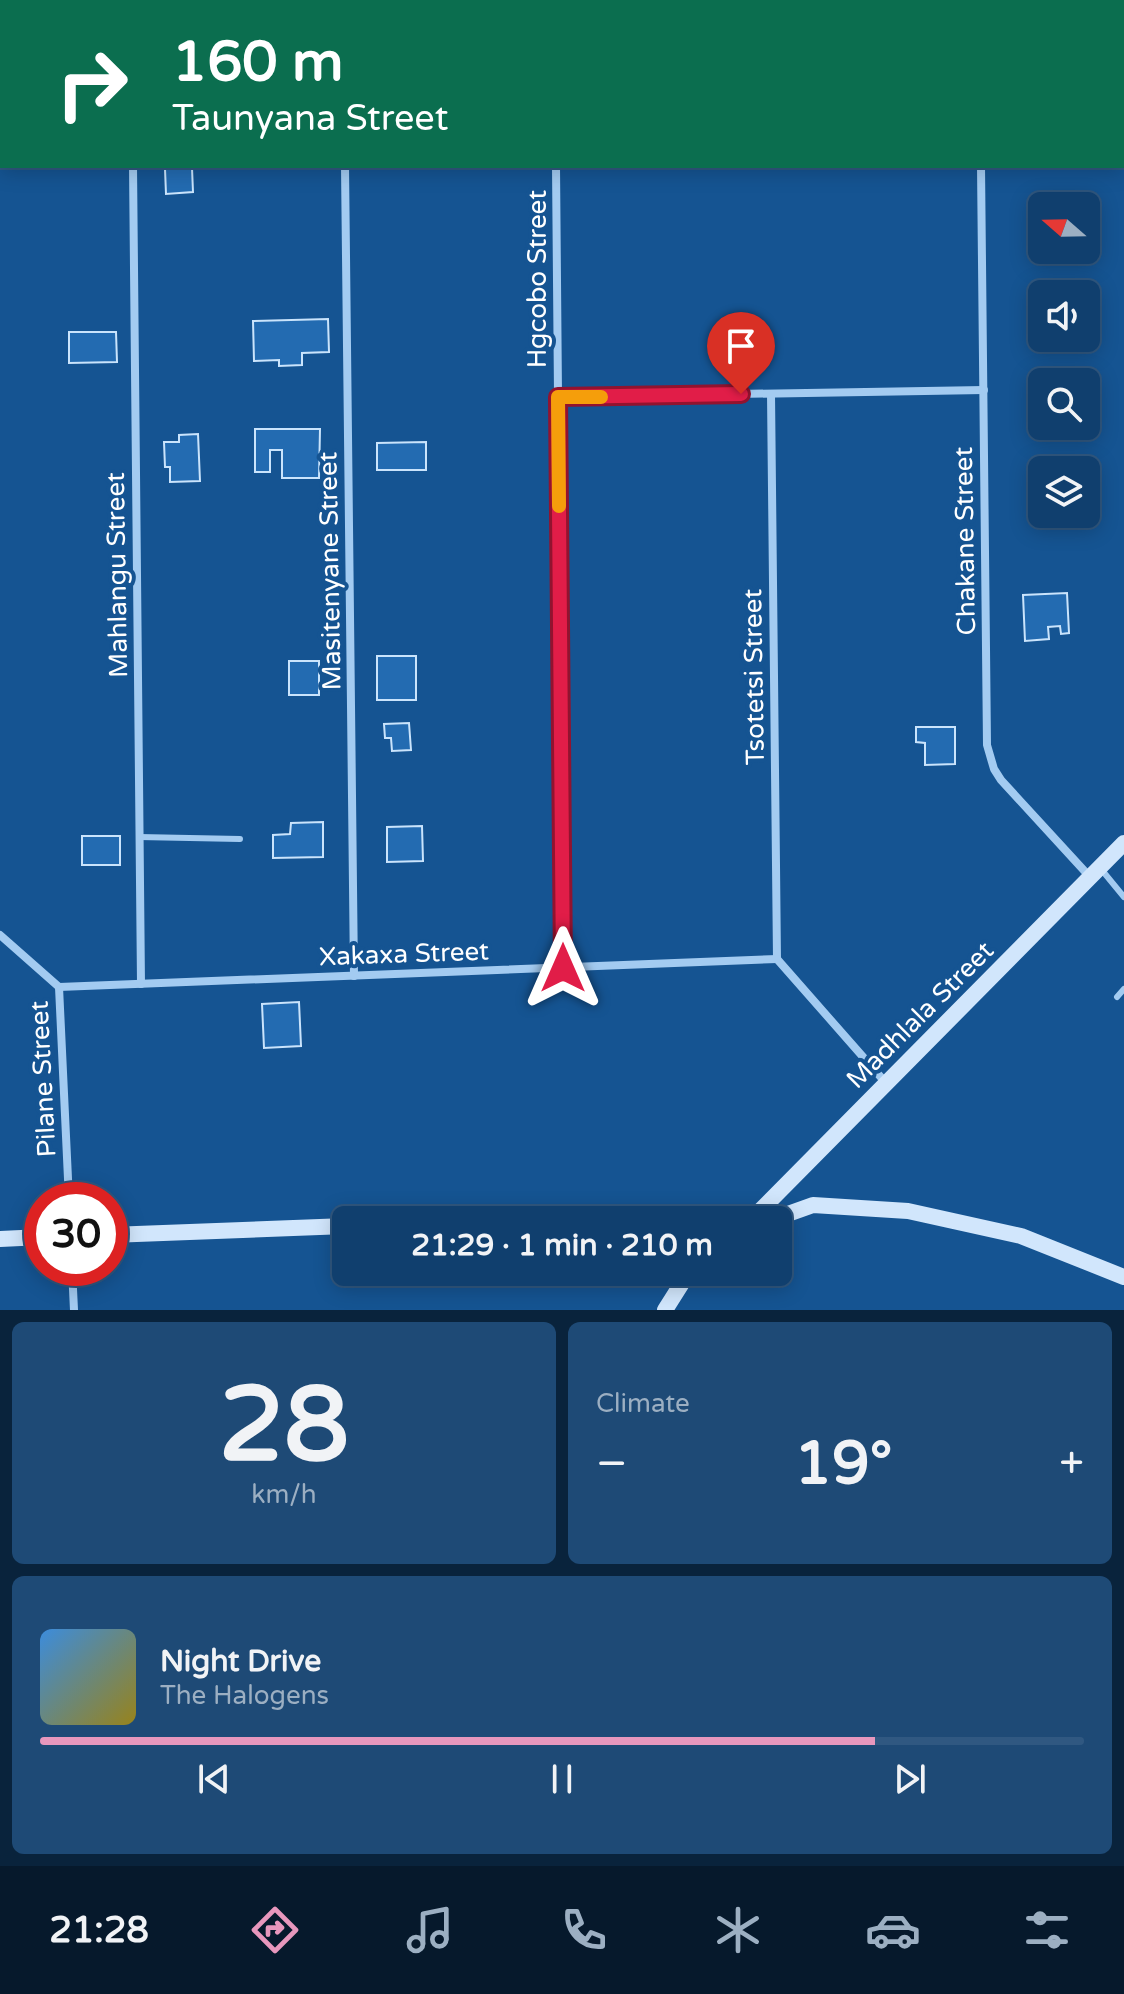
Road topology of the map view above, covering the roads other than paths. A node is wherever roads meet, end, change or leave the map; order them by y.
1 (133, 168) edge
2 (345, 168) edge
3 (556, 168) edge
4 (981, 168) edge
5 (984, 390) junction
6 (771, 394) junction
7 (558, 397) junction
8 (139, 837) junction
9 (240, 839) dead end
10 (1124, 843) edge
11 (1095, 872) junction
12 (1124, 897) edge
13 (0, 935) edge
14 (777, 959) junction
15 (563, 968) junction
16 (354, 976) junction
17 (141, 984) junction
18 (59, 987) junction
19 (1124, 989) edge
20 (1117, 997) dead end
21 (886, 1083) junction
22 (68, 1182) edge
23 (765, 1206) edge
24 (792, 1212) edge
25 (332, 1227) edge
26 (128, 1234) edge
27 (24, 1238) edge
28 (0, 1239) edge
29 (1124, 1277) edge
30 (73, 1286) edge
31 (680, 1286) edge
32 (74, 1310) edge
33 (665, 1310) edge

1 - 8 street, Mahlangu Street
2 - 16 street, Masitenyane Street
3 - 7 street, Hgcobo Street
4 - 5 street, Chakane Street
5 - 6 street
5 - 11 street, Chakane Street
6 - 7 street
6 - 14 street, Tsotetsi Street
7 - 15 street, Hgcobo Street
8 - 9 lane
8 - 17 street, Mahlangu Street
10 - 11 street, Madhlala Street
11 - 12 lane
11 - 21 street, Madhlala Street
13 - 18 street, Pilane Street
14 - 15 street, Xakaxa Street
14 - 21 street
15 - 16 street, Xakaxa Street
16 - 17 street, Xakaxa Street
17 - 18 street, Xakaxa Street
18 - 22 street, Pilane Street
19 - 20 lane
21 - 23 street, Madhlala Street
24 - 29 street
25 - 26 street
27 - 28 street
30 - 32 street
31 - 33 street

